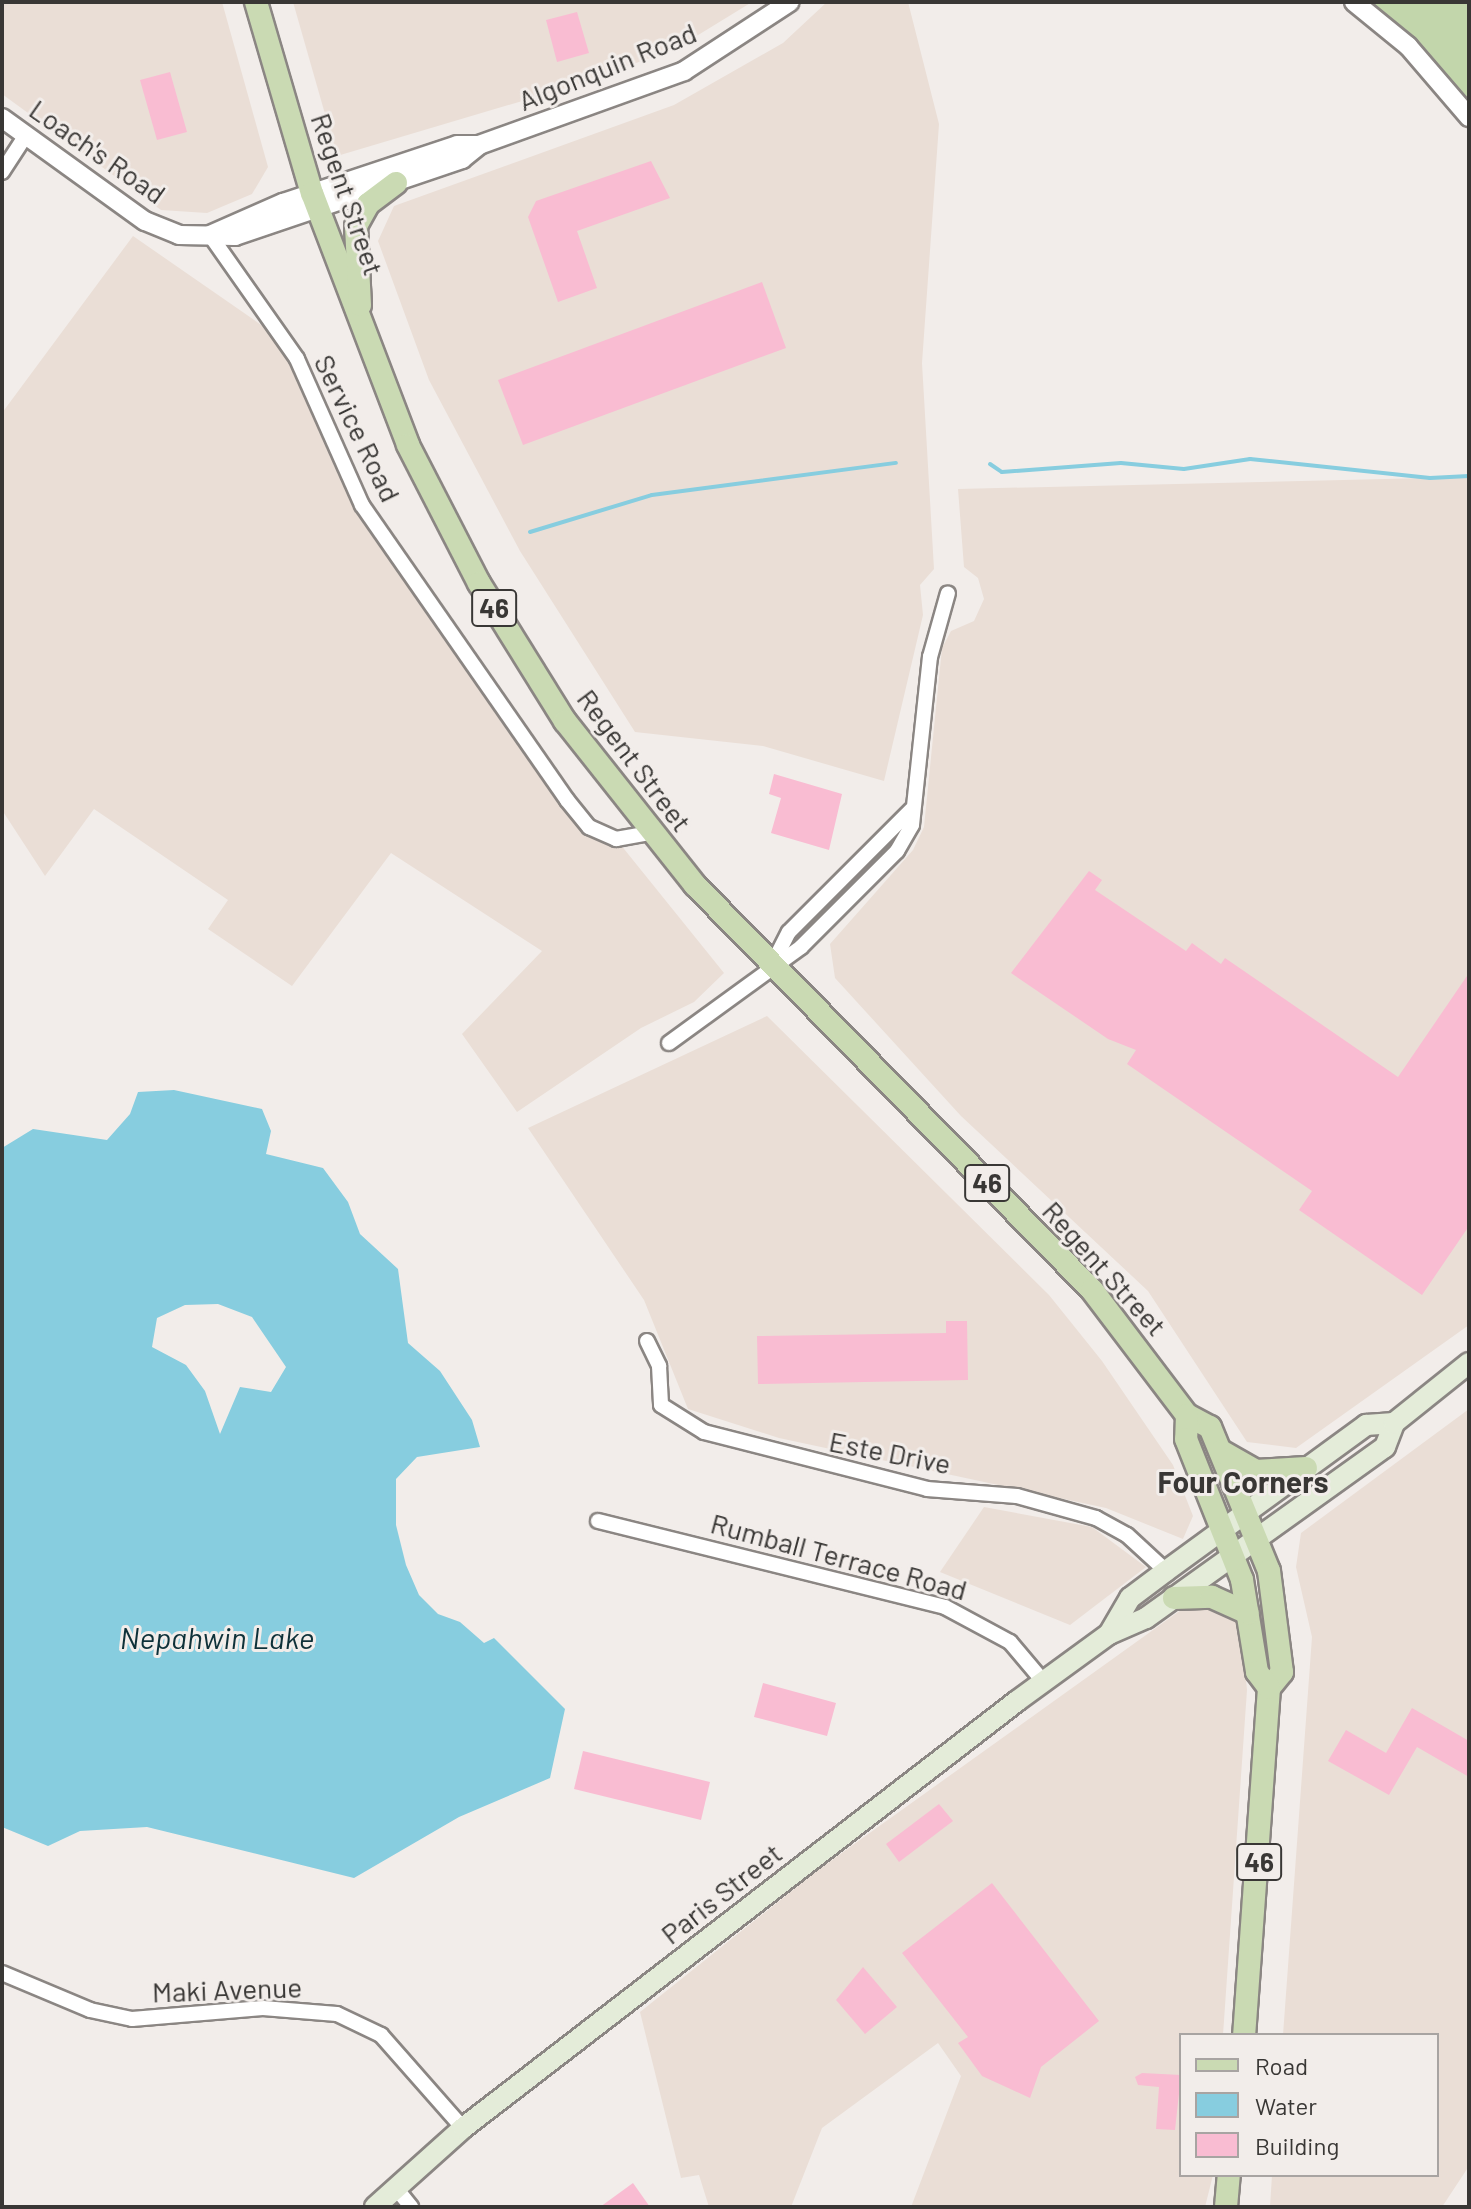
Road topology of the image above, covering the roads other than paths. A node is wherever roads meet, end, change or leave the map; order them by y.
1 (256, 2) edge
2 (790, 2) edge
3 (1354, 2) edge
4 (1469, 117) edge
5 (2, 118) edge
6 (26, 135) junction
7 (479, 145) junction
8 (2, 172) edge
9 (396, 183) junction
10 (315, 201) junction
11 (210, 235) junction
12 (359, 318) junction
13 (948, 593) dead end
14 (650, 833) junction
15 (771, 965) junction
16 (669, 1043) dead end
17 (647, 1341) dead end
18 (1469, 1363) edge
19 (1187, 1415) junction
20 (1394, 1423) junction
21 (1221, 1451) junction
22 (1306, 1468) junction
23 (1247, 1512) junction
24 (598, 1521) dead end
25 (1225, 1527) junction
26 (1258, 1538) junction
27 (1234, 1555) junction
28 (1166, 1571) junction
29 (1174, 1598) junction
30 (1248, 1613) junction
31 (1109, 1634) junction
32 (1043, 1681) junction
33 (1269, 1688) junction
34 (2, 1973) edge
35 (1244, 2033) edge
36 (463, 2128) junction
37 (1229, 2177) edge
38 (395, 2187) junction
39 (375, 2207) edge
40 (411, 2207) edge
41 (1226, 2207) edge

1 - 10 main road, Regent Street / 46
2 - 7 street, Algonquin Road
3 - 4 street
5 - 6 street, Loach's Road
6 - 8 street
6 - 11 street, Loach's Road
7 - 9 street, Algonquin Road
7 - 10 street, Algonquin Road
9 - 10 street, Algonquin Road
9 - 12 main road
10 - 11 street
10 - 12 main road, Regent Street / 46
11 - 14 street, Service Road
12 - 14 main road, Regent Street / 46
13 - 15 street
14 - 15 main road, Regent Street / 46
15 - 16 street
15 - 19 main road, Regent Street / 46
17 - 28 street, Este Drive
18 - 20 main road
19 - 21 main road, Regent Street / 46
19 - 25 main road, Regent Street / 46
20 - 22 main road, Paris Street
20 - 26 main road, Paris Street
21 - 22 main road
21 - 23 main road, Regent Street / 46
22 - 23 main road, Paris Street
23 - 25 main road, Paris Street
23 - 26 main road, Regent Street / 46
24 - 32 street, Rumball Terrace Road
25 - 27 main road, Regent Street / 46
25 - 28 main road, Paris Street
26 - 27 main road, Paris Street
26 - 33 main road, Regent Street / 46
27 - 29 main road, Paris Street
27 - 30 main road, Regent Street / 46
28 - 31 main road, Paris Street
29 - 30 main road
29 - 31 main road, Paris Street
30 - 33 main road, Regent Street / 46
31 - 32 main road, Paris Street
32 - 36 main road, Paris Street
33 - 35 main road, Regent Street / 46
34 - 36 street, Maki Avenue
36 - 38 main road, Paris Street
37 - 41 main road
38 - 39 main road, Paris Street
38 - 40 street

